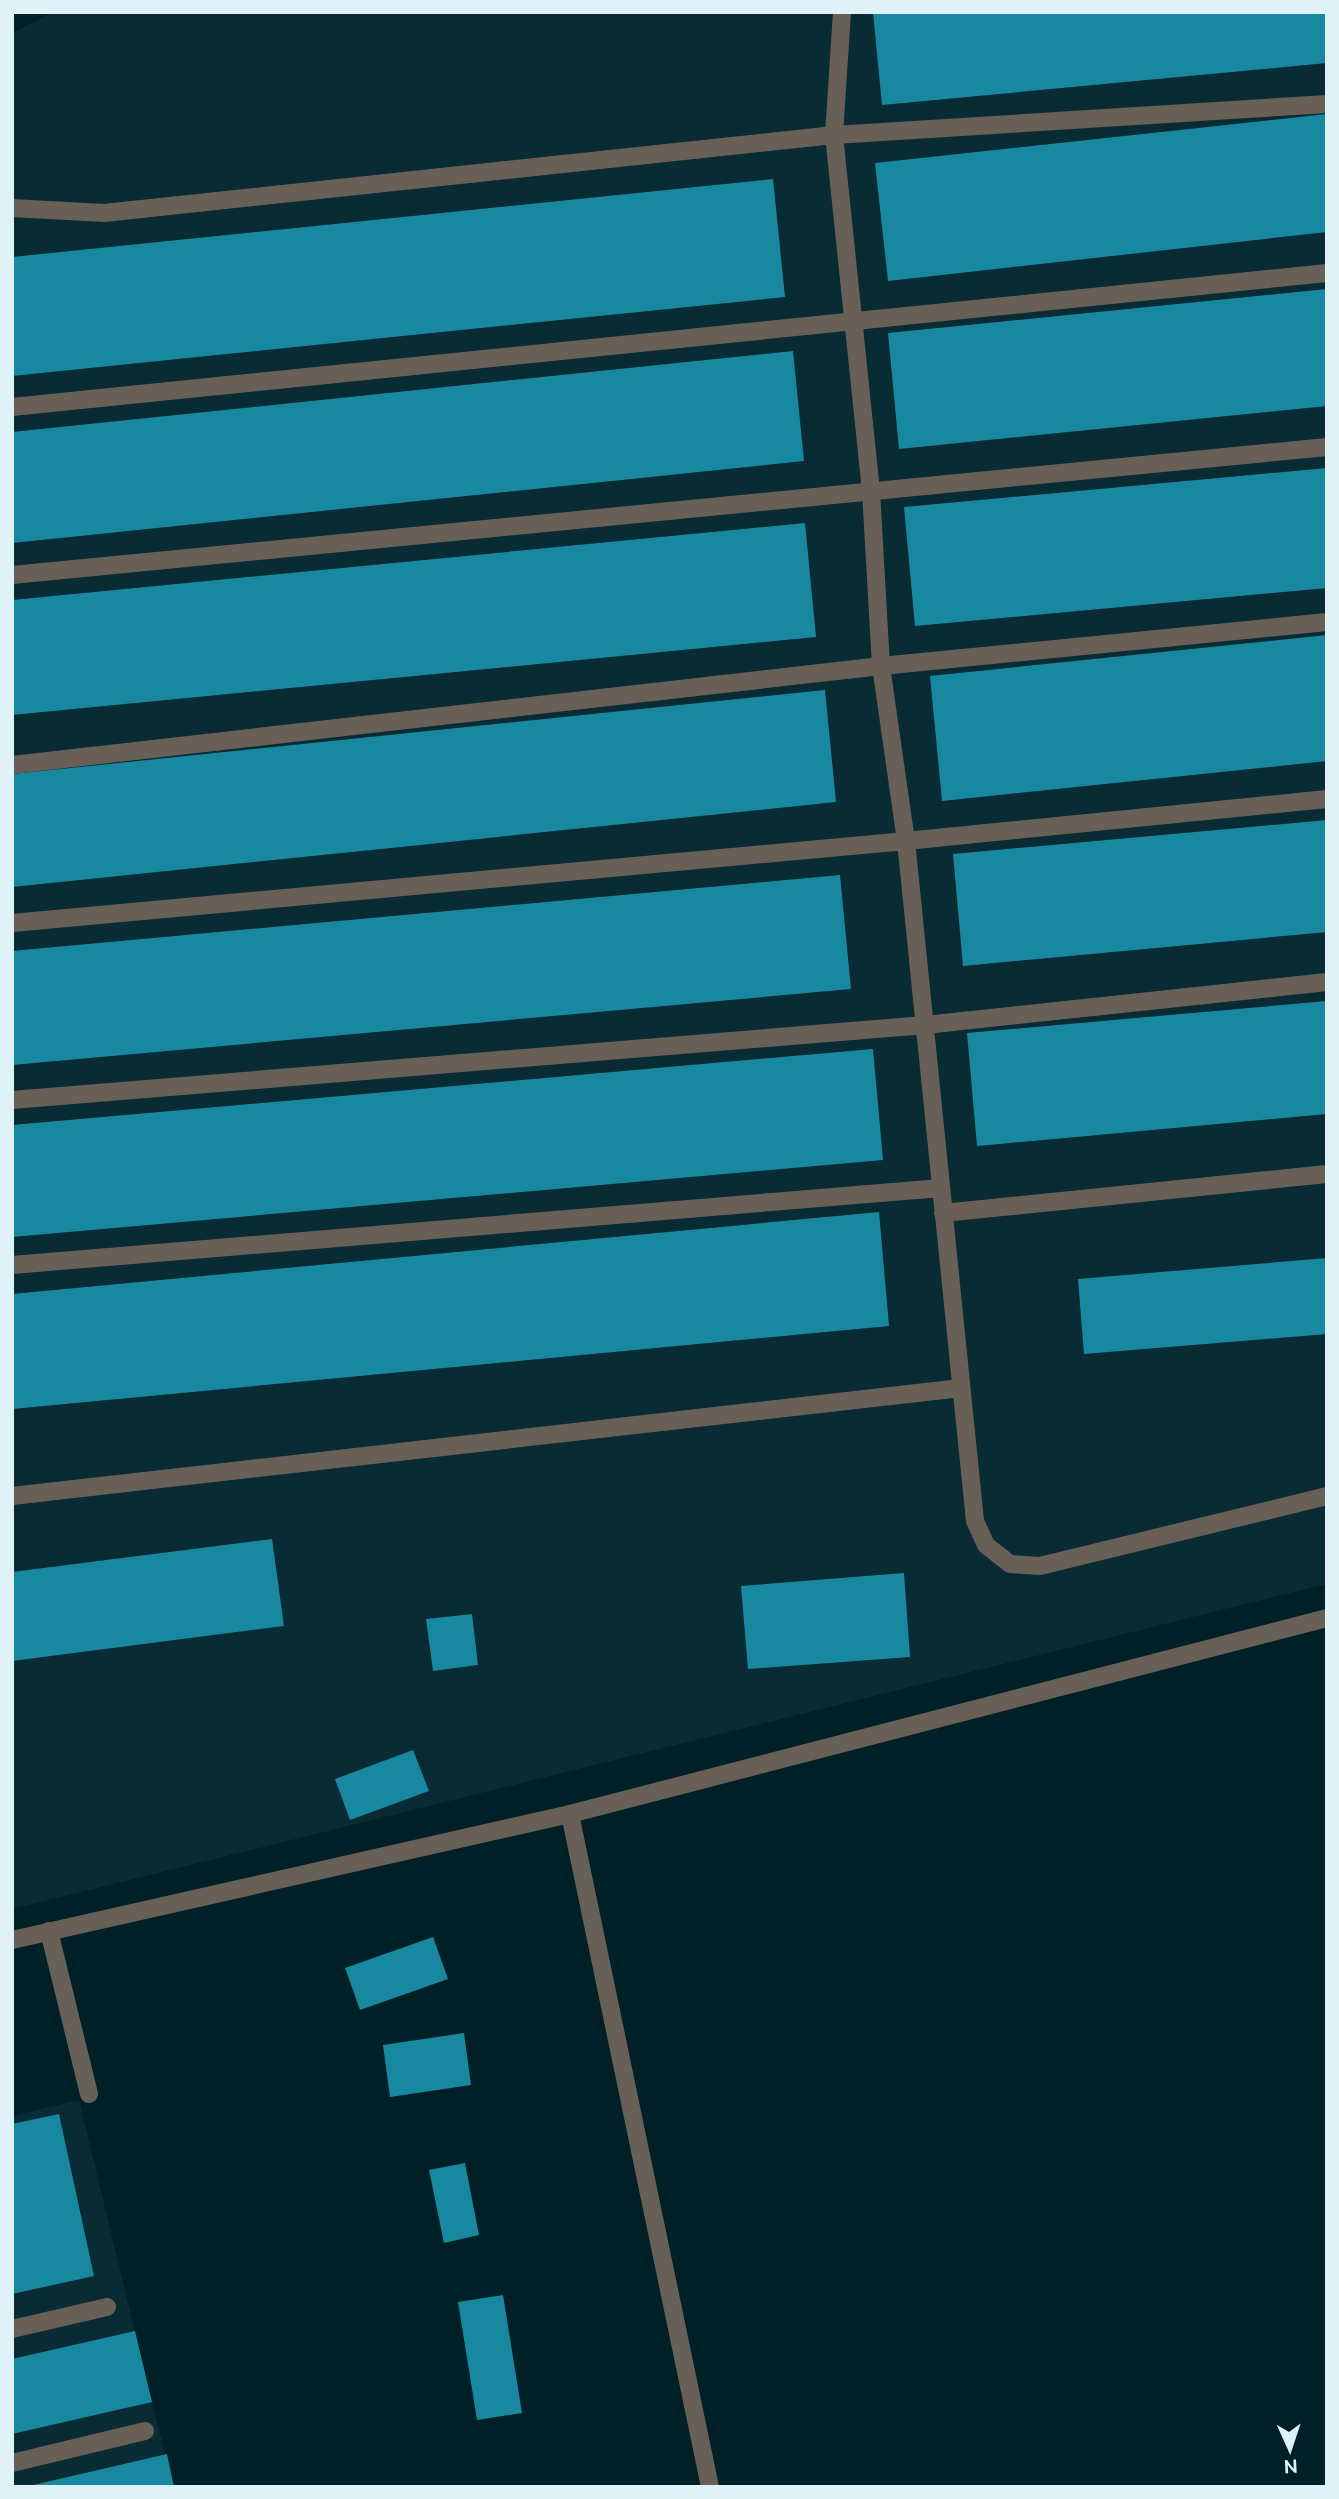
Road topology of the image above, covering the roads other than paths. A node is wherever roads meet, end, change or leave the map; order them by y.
1 (842, 12) edge
2 (1327, 104) edge
3 (834, 135) junction
4 (12, 208) edge
5 (1327, 273) edge
6 (854, 322) junction
7 (12, 407) edge
8 (1327, 447) edge
9 (871, 491) junction
10 (12, 575) edge
11 (1327, 622) edge
12 (881, 666) junction
13 (12, 765) edge
14 (1327, 799) edge
15 (906, 841) junction
16 (12, 923) edge
17 (1327, 982) edge
18 (925, 1025) junction
19 (12, 1100) edge
20 (1327, 1174) edge
21 (942, 1188) junction
22 (943, 1213) junction
23 (12, 1265) edge
24 (961, 1388) junction
25 (12, 1496) edge
26 (1327, 1496) edge
27 (1327, 1618) edge
28 (570, 1814) junction
29 (49, 1931) junction
30 (12, 1940) edge
31 (89, 2094) dead end
32 (107, 2307) dead end
33 (12, 2329) edge
34 (145, 2431) dead end
35 (12, 2463) edge
36 (710, 2487) edge

1 - 3 street
2 - 3 street
3 - 4 street
3 - 6 street
5 - 6 street
6 - 7 street
6 - 9 street
8 - 9 street
9 - 10 street
9 - 12 street
11 - 12 street
12 - 13 street
12 - 15 street
14 - 15 street
15 - 16 street
15 - 18 street
17 - 18 street
18 - 19 street
18 - 21 street
20 - 22 street
21 - 22 street
21 - 23 street
22 - 24 street
24 - 25 street
24 - 26 street
27 - 28 street
28 - 29 street
28 - 36 street
29 - 30 street
29 - 31 street
32 - 33 street
34 - 35 street

